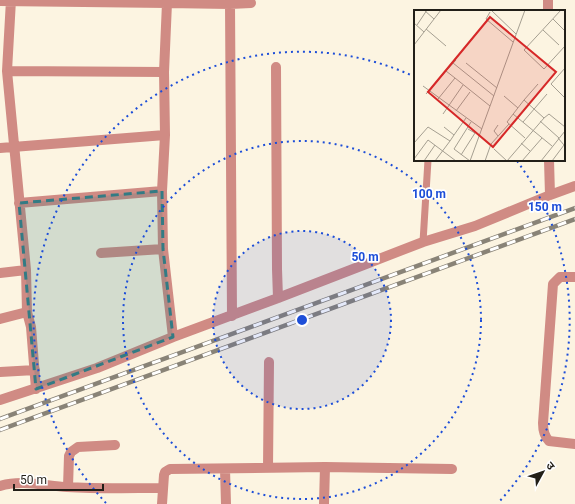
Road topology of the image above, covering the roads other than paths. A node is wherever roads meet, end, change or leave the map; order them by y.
1 (0, 1) edge
2 (11, 1) edge
3 (167, 3) junction
4 (251, 3) dead end
5 (230, 4) junction
6 (276, 67) dead end
7 (8, 71) junction
8 (164, 72) junction
9 (165, 135) junction
10 (14, 147) junction
11 (0, 148) edge
12 (428, 161) edge
13 (549, 161) edge
14 (575, 186) edge
15 (162, 191) junction
16 (550, 194) junction
17 (19, 203) junction
18 (424, 242) junction
19 (163, 250) junction
20 (101, 253) dead end
21 (26, 270) junction
22 (0, 273) edge
23 (575, 277) edge
24 (278, 298) junction
25 (27, 312) junction
26 (232, 316) junction
27 (0, 319) edge
28 (173, 337) junction
29 (269, 362) dead end
30 (35, 370) junction
31 (0, 372) edge
32 (36, 389) junction
33 (0, 400) edge
34 (575, 444) edge
35 (115, 445) dead end
36 (325, 467) junction
37 (268, 468) junction
38 (225, 469) junction
39 (452, 469) dead end
40 (0, 486) edge
41 (68, 487) junction
42 (163, 488) junction
43 (162, 504) edge
44 (226, 504) edge
45 (324, 504) edge

1 - 2 street
2 - 3 street
2 - 7 street
3 - 5 street
3 - 8 street
4 - 5 street
5 - 26 street
6 - 24 street
7 - 8 street
7 - 10 street
8 - 9 street
9 - 10 street
9 - 15 street
10 - 11 street
10 - 17 street
12 - 18 lane
13 - 16 street
14 - 16 street
15 - 17 street
15 - 19 street
16 - 18 street
17 - 21 street
18 - 24 street
19 - 20 street
19 - 28 street
21 - 22 street
21 - 25 street
23 - 34 street
24 - 26 street
25 - 27 street
25 - 30 street
26 - 28 street
28 - 32 street
29 - 37 street
30 - 31 street
30 - 32 street
32 - 33 street
35 - 41 street
36 - 37 street
36 - 39 street
36 - 45 street
37 - 38 street
38 - 42 street
38 - 44 street
40 - 41 street
41 - 42 street
42 - 43 street

